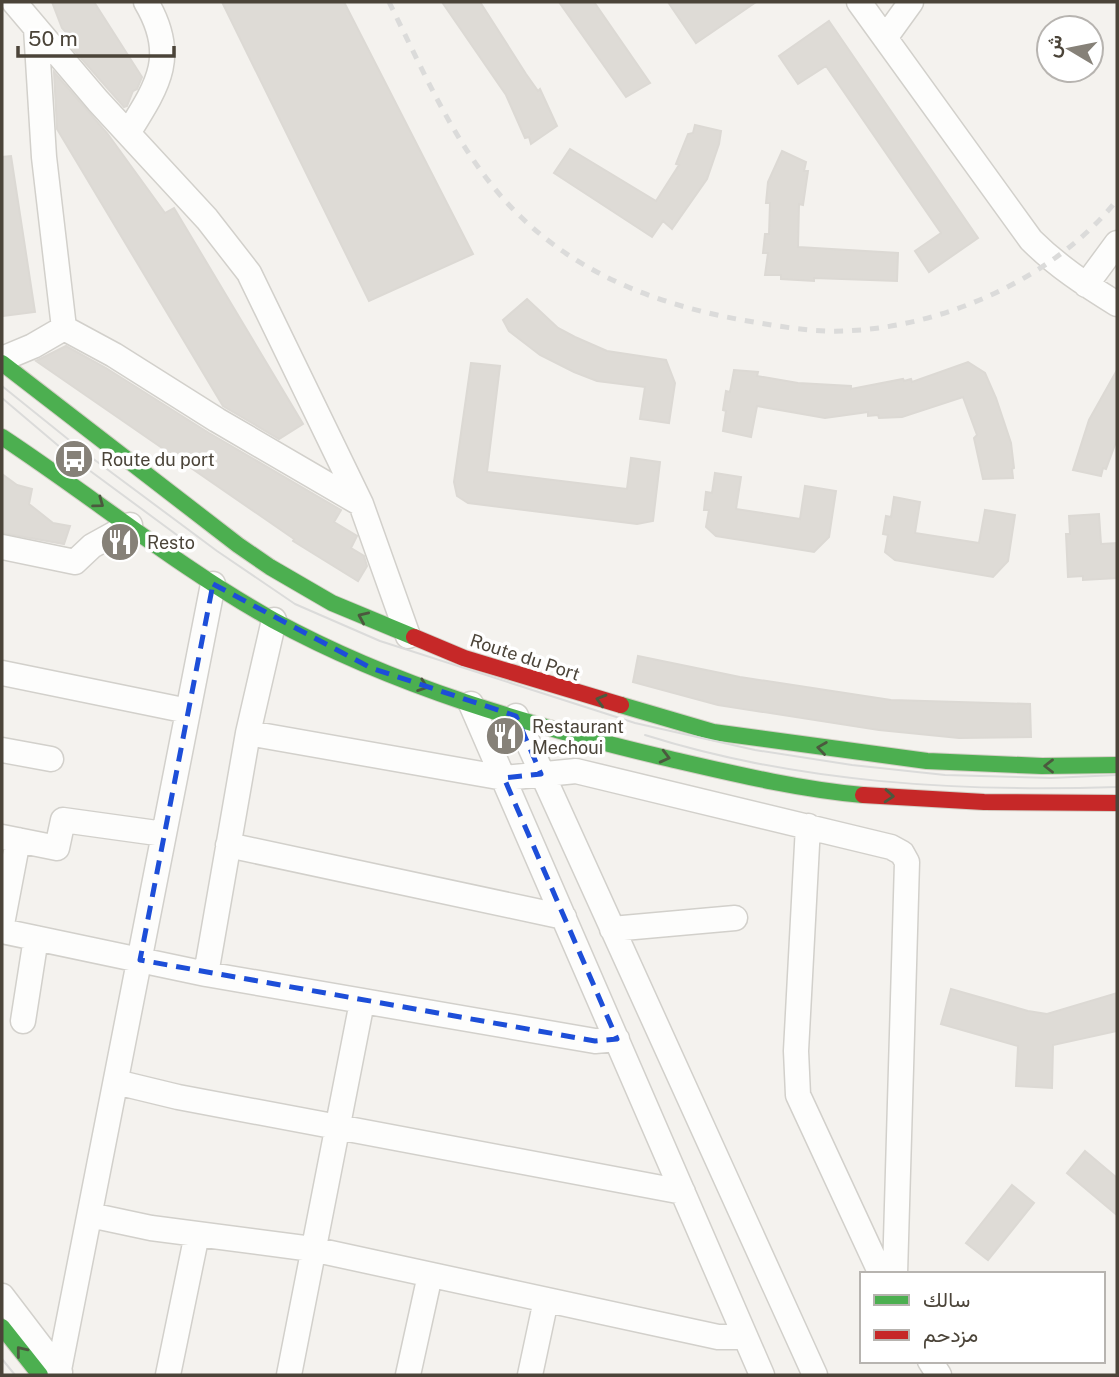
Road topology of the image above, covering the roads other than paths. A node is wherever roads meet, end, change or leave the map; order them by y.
1 (14, 2) edge
2 (146, 2) edge
3 (859, 2) edge
4 (911, 2) edge
5 (36, 28) junction
6 (885, 38) junction
7 (128, 133) junction
8 (1117, 243) edge
9 (1086, 285) junction
10 (1117, 303) edge
11 (64, 328) junction
12 (2, 361) edge
13 (2, 437) edge
14 (361, 504) junction
15 (130, 526) junction
16 (2, 547) edge
17 (213, 584) junction
18 (274, 620) junction
19 (408, 636) junction
20 (2, 673) edge
21 (471, 704) junction
22 (188, 712) junction
23 (516, 716) junction
24 (248, 733) junction
25 (2, 750) edge
26 (51, 759) dead end
27 (1117, 765) edge
28 (541, 774) junction
29 (505, 778) junction
30 (1117, 803) edge
31 (808, 825) junction
32 (164, 834) junction
33 (10, 838) edge
34 (228, 845) junction
35 (564, 916) junction
36 (735, 918) dead end
37 (2, 924) edge
38 (612, 929) junction
39 (2, 931) edge
40 (36, 938) junction
41 (140, 960) junction
42 (206, 974) junction
43 (362, 1002) junction
44 (23, 1021) dead end
45 (617, 1039) junction
46 (116, 1082) junction
47 (337, 1126) junction
48 (683, 1192) junction
49 (90, 1215) junction
50 (197, 1234) junction
51 (312, 1249) junction
52 (880, 1272) edge
53 (895, 1272) edge
54 (430, 1275) junction
55 (2, 1296) edge
56 (546, 1300) junction
57 (2, 1328) edge
58 (745, 1337) junction
59 (53, 1374) edge
60 (168, 1375) edge
61 (289, 1375) edge
62 (408, 1375) edge
63 (530, 1375) edge
64 (762, 1375) edge
65 (815, 1375) edge

1 - 5 street
2 - 7 street
3 - 6 street
4 - 6 street
5 - 7 street
5 - 11 street
6 - 9 street
7 - 14 street
8 - 9 street
9 - 10 street
11 - 12 street
11 - 14 street
19 -> 12 main road, Route du Port
13 -> 15 main road
14 - 19 street
15 - 16 street
15 - 17 main road
17 - 18 main road
17 - 22 street
18 -> 21 main road
18 - 24 street
27 -> 19 main road, Route du Port
20 - 22 street
21 - 23 main road
21 - 29 street
22 - 32 street
23 - 28 street
23 -> 30 main road
24 - 29 street
24 - 34 street
25 - 26 street
28 - 29 street
28 - 31 street
28 - 38 street
29 - 35 street
31 - 52 street
31 - 53 street
32 - 33 street
32 - 41 street
33 - 37 street
34 - 35 street
34 - 42 street
35 - 45 street
36 - 38 street
38 - 65 street
39 - 40 street
40 - 41 street
40 - 44 street
41 - 42 street
41 - 46 street
42 - 43 street
43 - 45 street
43 - 47 street
45 - 48 street
46 - 47 street
46 - 49 street
47 - 48 street
47 - 51 street
48 - 58 street
49 - 50 street
49 - 59 street
50 - 51 street
50 - 60 street
51 - 54 street
51 - 61 street
54 - 56 street
54 - 62 street
55 - 59 street
56 - 58 street
56 - 63 street
59 -> 57 main road
58 - 64 street

